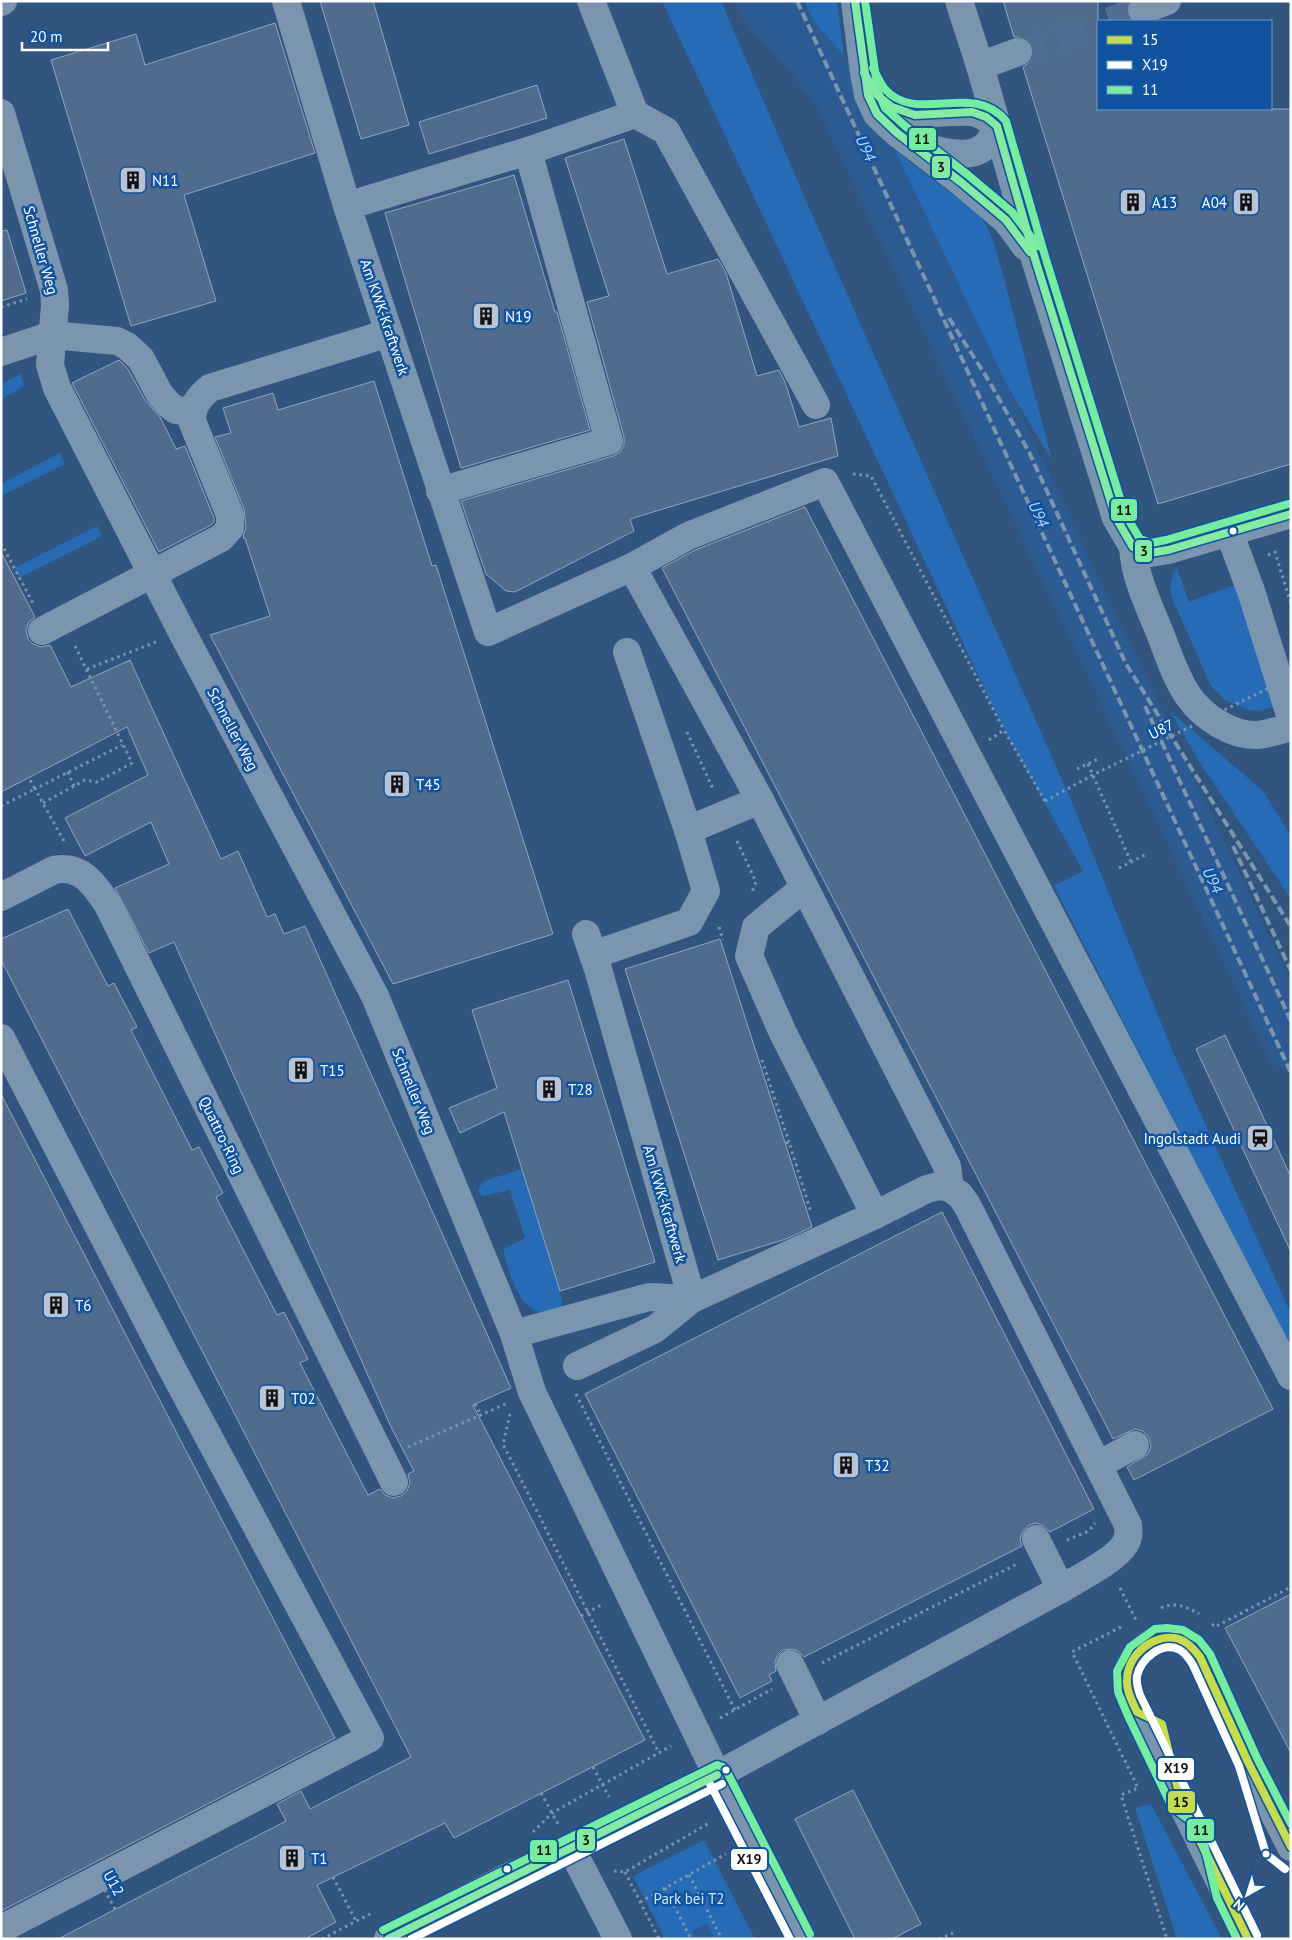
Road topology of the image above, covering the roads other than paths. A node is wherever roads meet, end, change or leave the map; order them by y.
1 (286, 1) edge
2 (591, 1) edge
3 (855, 1) edge
4 (959, 1) edge
5 (1018, 52) tunnel mouth
6 (980, 66) junction
7 (864, 73) junction
8 (1, 113) edge
9 (947, 113) junction
10 (635, 114) junction
11 (997, 126) junction
12 (912, 144) junction
13 (528, 151) junction
14 (347, 206) junction
15 (1035, 259) junction
16 (389, 333) junction
17 (52, 335) junction
18 (1, 352) edge
19 (816, 405) dead end
20 (192, 412) junction
21 (440, 491) junction
22 (1291, 514) edge
23 (1229, 532) junction
24 (1133, 547) junction
25 (632, 567) junction
26 (151, 573) junction
27 (45, 630) road end
28 (627, 652) dead end
29 (1291, 718) edge
30 (1291, 727) edge
31 (760, 800) junction
32 (688, 830) junction
33 (804, 888) junction
34 (1, 897) edge
35 (1, 1038) edge
36 (950, 1188) junction
37 (875, 1215) junction
38 (692, 1299) junction
39 (514, 1334) junction
40 (1291, 1376) edge
41 (576, 1378) road end
42 (1135, 1446) dead end
43 (1098, 1465) junction
44 (388, 1470) road end
45 (1036, 1539) dead end
46 (1061, 1589) junction
47 (790, 1664) dead end
48 (818, 1721) junction
49 (1248, 1762) junction
50 (717, 1775) junction
51 (1291, 1846) edge
52 (576, 1857) junction
53 (1291, 1861) edge
54 (1226, 1895) junction
55 (1, 1929) edge
56 (388, 1939) edge
57 (618, 1939) edge
58 (801, 1939) edge
59 (1248, 1939) edge
60 (1264, 1939) edge

1 - 14 lane, Am KWK-Kraftwerk
2 - 10 lane
3 - 7 lane
4 - 6 lane
5 - 6 lane
6 - 9 lane
6 - 11 lane
7 - 9 lane
7 - 12 lane
8 - 17 lane, Schneller Weg
9 - 11 lane
10 - 13 lane
10 - 19 lane
11 - 12 lane
11 - 15 lane
12 - 15 lane
13 - 14 lane
13 - 21 lane
14 - 16 lane, Am KWK-Kraftwerk
15 - 24 lane
16 - 20 lane
16 - 21 lane, Am KWK-Kraftwerk
17 - 18 lane
17 - 20 lane
17 - 26 lane, Schneller Weg
20 - 26 lane
21 - 25 lane, Am KWK-Kraftwerk
22 - 23 lane
23 - 24 lane
23 - 29 lane
24 - 30 lane
25 - 31 lane
25 - 40 lane
26 - 27 lane
26 - 39 lane, Schneller Weg
28 - 32 lane
31 - 32 lane
31 - 33 lane
32 - 38 lane, Am KWK-Kraftwerk
33 - 36 lane
33 - 37 lane
34 - 44 lane, Quattro-Ring
35 - 55 lane
36 - 37 lane
36 - 43 lane
37 - 38 lane
38 - 39 lane
38 - 41 lane
39 - 50 lane, Schneller Weg
42 - 43 lane
43 - 46 lane
45 - 46 lane
46 - 48 lane
47 - 48 lane
48 - 50 lane
49 - 51 lane
49 - 53 lane
49 - 54 lane
50 - 52 lane
50 - 58 lane, Schneller Weg
52 - 56 lane
52 - 57 lane
54 - 59 lane
54 - 60 lane

